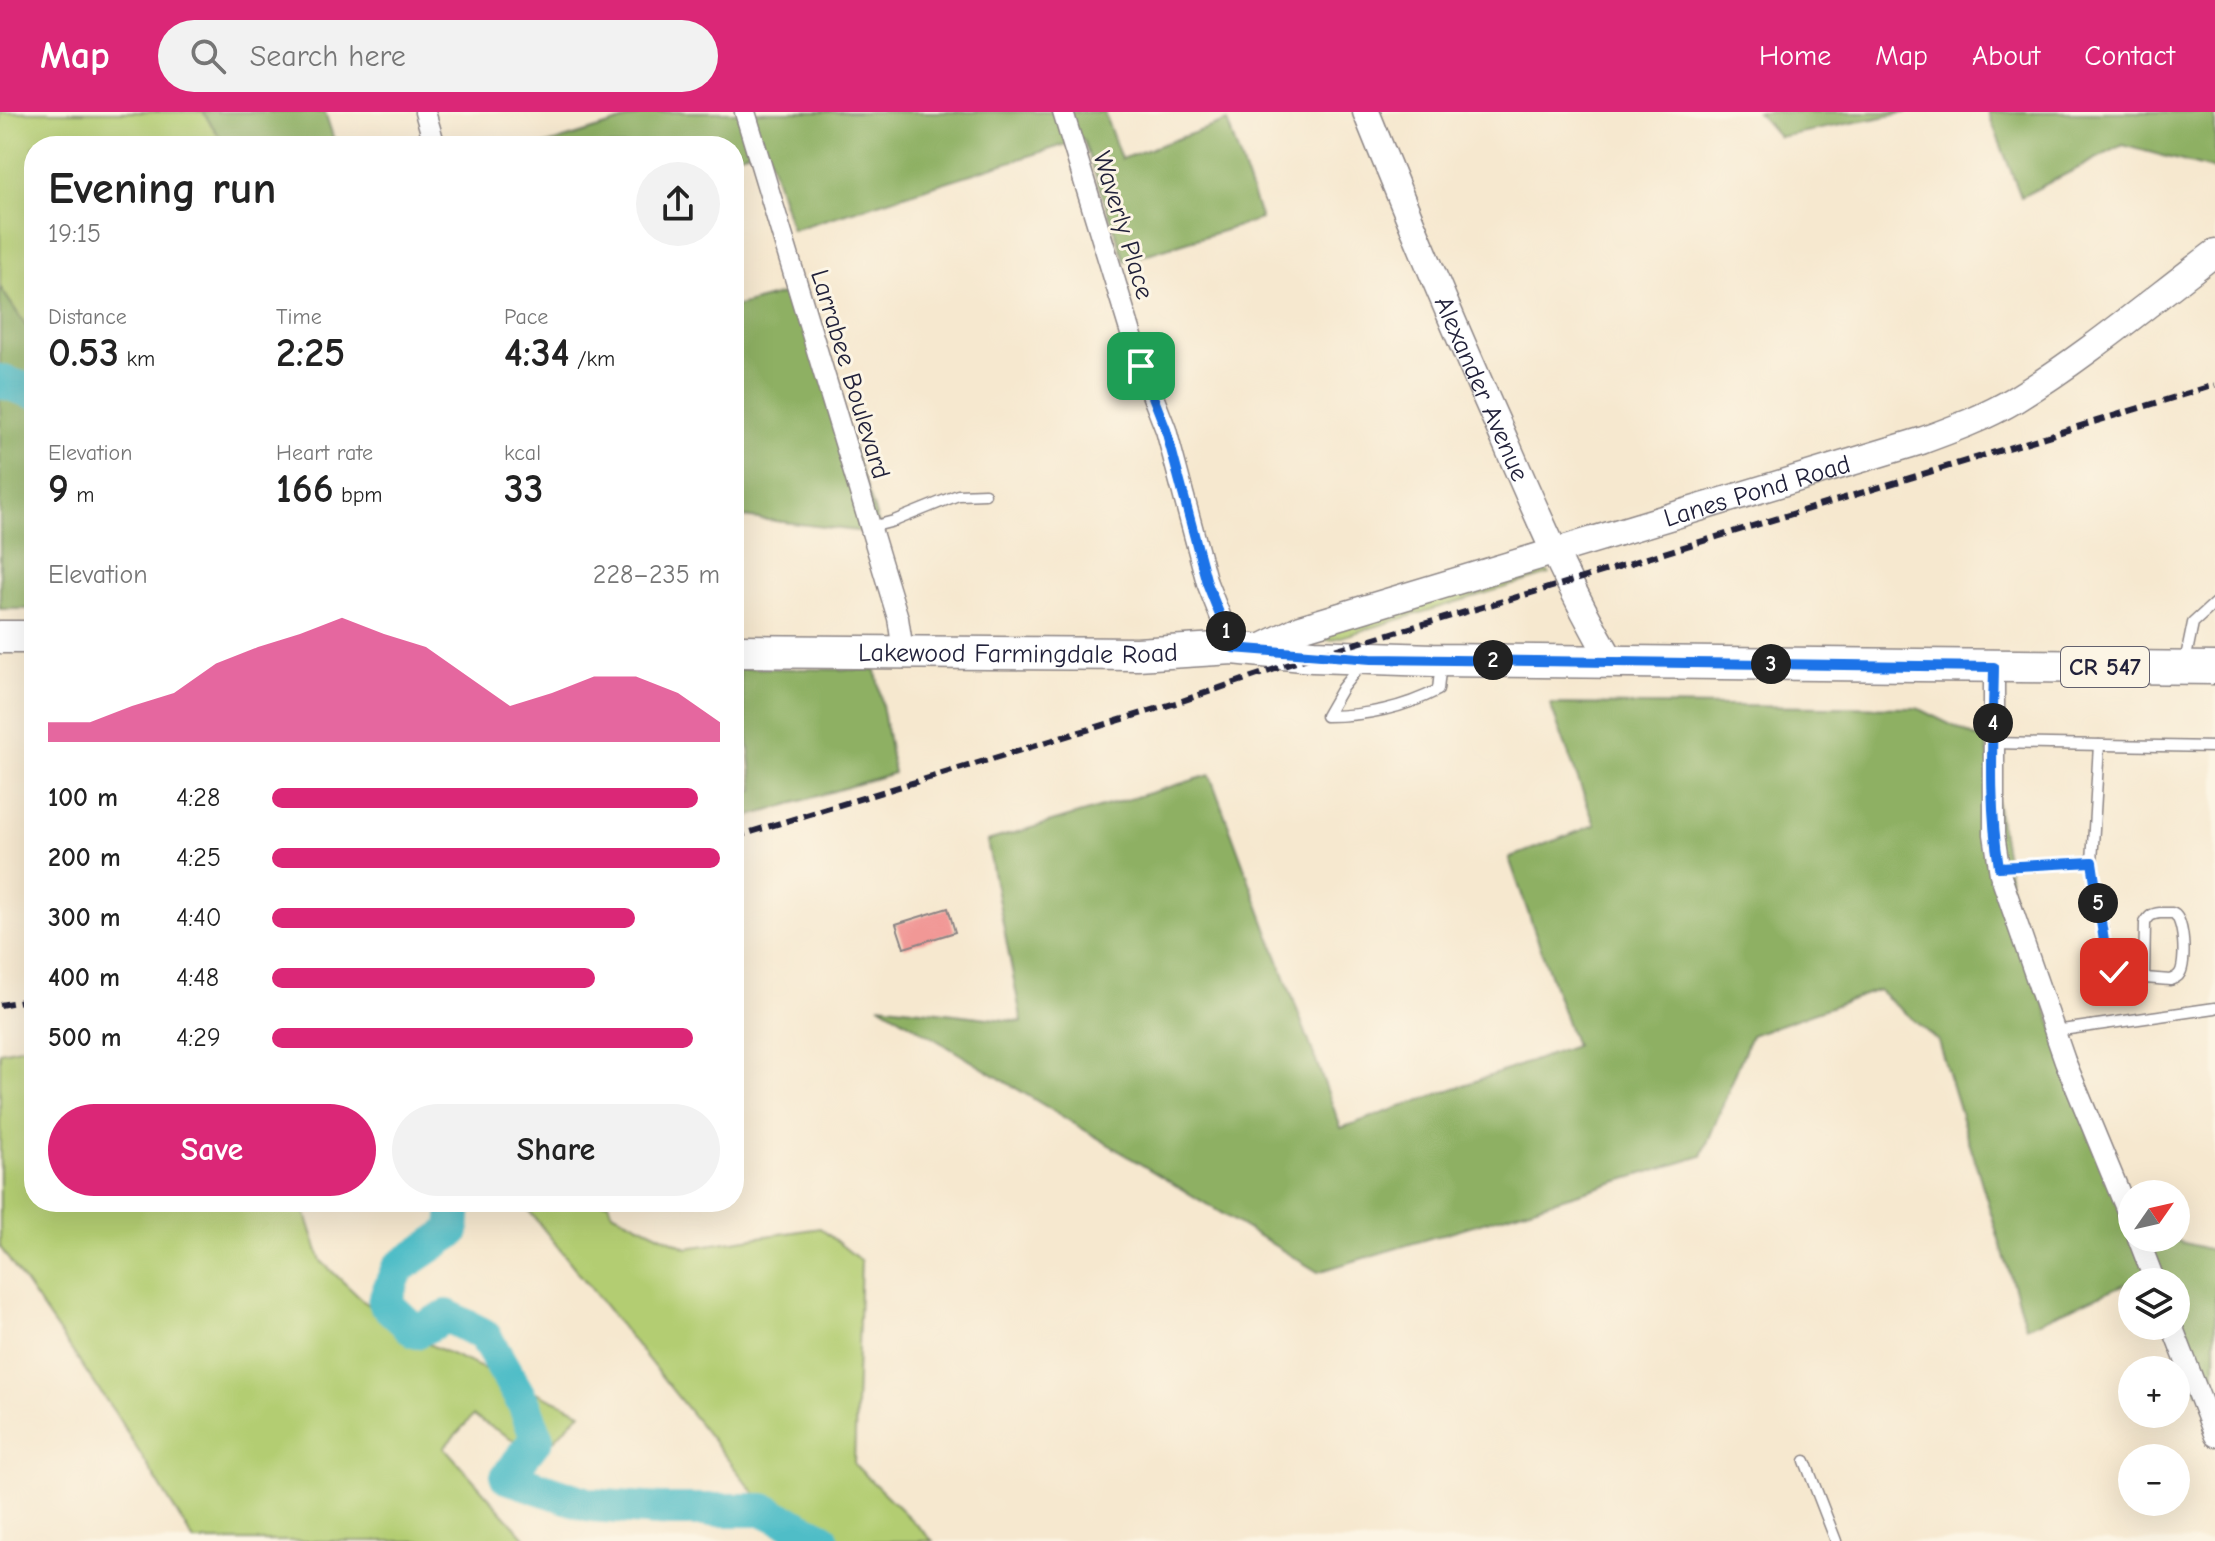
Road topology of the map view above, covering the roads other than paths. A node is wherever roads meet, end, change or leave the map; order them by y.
1 (425, 112) edge
2 (745, 112) edge
3 (1063, 112) edge
4 (1366, 112) edge
5 (432, 136) edge
6 (2215, 253) edge
7 (985, 494) dead end
8 (871, 527) junction
9 (1555, 551) junction
10 (2215, 603) edge
11 (1245, 649) junction
12 (744, 651) edge
13 (903, 651) junction
14 (1365, 659) junction
15 (1442, 660) junction
16 (1611, 660) junction
17 (1994, 667) junction
18 (2199, 668) edge
19 (1993, 743) junction
20 (2099, 745) junction
21 (2215, 747) edge
22 (2092, 862) junction
23 (1999, 867) junction
24 (2144, 978) junction
25 (2215, 1008) edge
26 (2055, 1031) junction
27 (2118, 1188) edge
28 (2177, 1340) edge
29 (2215, 1436) edge
30 (1805, 1461) dead end
31 (1836, 1541) edge

1 - 5 street
2 - 8 street, Larrabee Boulevard
3 - 11 street, Waverly Place
4 - 9 street, Alexander Avenue
6 - 9 street, Lanes Pond Road
7 - 8 lane
8 - 13 street, Larrabee Boulevard
9 - 11 street, Lanes Pond Road
9 - 16 street, Alexander Avenue
10 - 18 lane
11 - 13 main road, Lakewood Farmingdale Road / CR 547
11 - 14 main road, Lakewood Farmingdale Road / CR 547
12 - 13 main road, Lakewood Farmingdale Road / CR 547
14 - 15 main road, Lakewood Farmingdale Road / CR 547
14 - 15 lane
15 - 16 main road, Lakewood Farmingdale Road / CR 547
16 - 17 main road, Lakewood Farmingdale Road / CR 547
17 - 18 main road, Lakewood Farmingdale Road / CR 547
17 - 19 street
19 - 20 lane
19 - 23 street
20 - 21 lane
20 - 22 lane
22 - 23 lane
22 - 24 lane
23 - 26 street
24 - 24 lane
25 - 26 lane
26 - 27 street
28 - 29 street
30 - 31 lane

